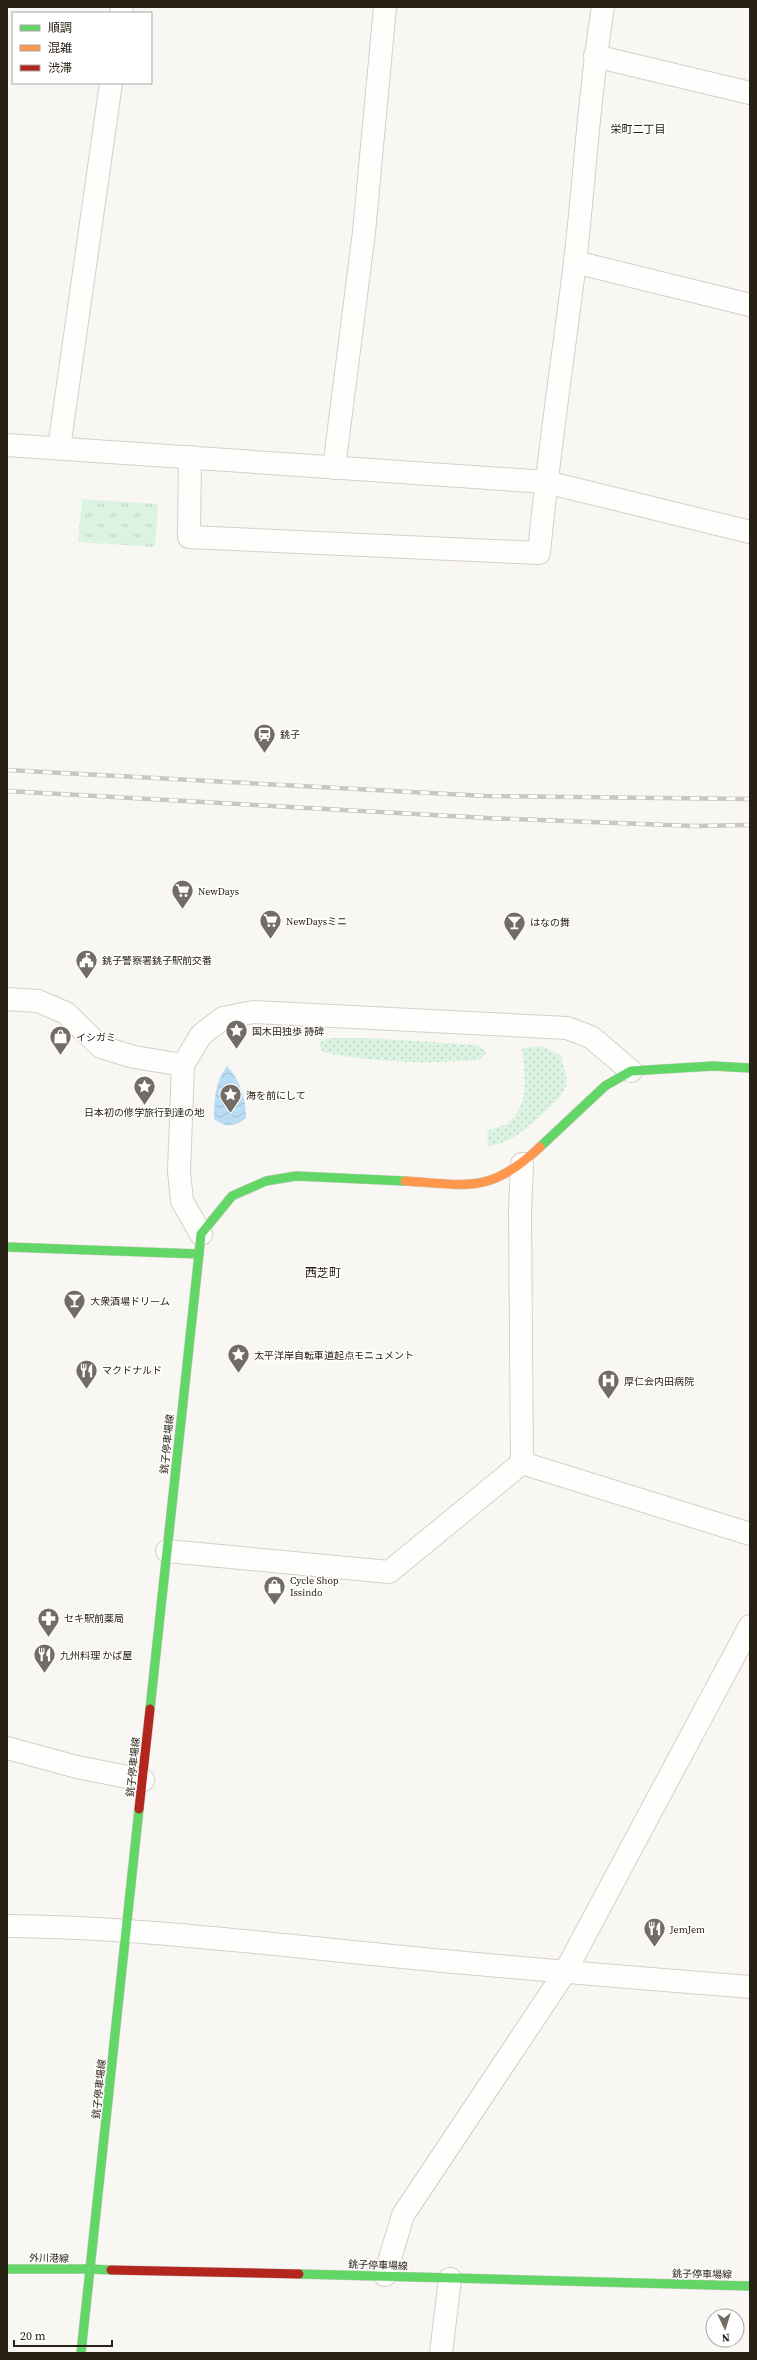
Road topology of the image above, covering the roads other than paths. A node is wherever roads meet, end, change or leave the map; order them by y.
1 (386, 7) edge
2 (603, 7) edge
3 (595, 56) junction
4 (111, 84) edge
5 (750, 94) edge
6 (575, 262) junction
7 (750, 306) edge
8 (7, 445) edge
9 (59, 448) junction
10 (190, 457) junction
11 (334, 468) junction
12 (546, 482) junction
13 (750, 532) edge
14 (7, 999) edge
15 (183, 1065) junction
16 (750, 1068) edge
17 (631, 1071) junction
18 (522, 1164) junction
19 (200, 1244) junction
20 (7, 1247) edge
21 (522, 1463) junction
22 (750, 1534) edge
23 (167, 1551) junction
24 (750, 1626) edge
25 (7, 1748) edge
26 (143, 1780) junction
27 (7, 1926) edge
28 (127, 1931) junction
29 (565, 1972) junction
30 (750, 1987) edge
31 (7, 2269) edge
32 (90, 2269) junction
33 (385, 2276) junction
34 (450, 2279) junction
35 (750, 2286) edge
36 (81, 2353) edge
37 (441, 2353) edge

1 - 11 street
2 - 3 street
3 - 5 street
3 - 6 street
4 - 9 street
6 - 7 street
6 - 12 street
8 - 9 street
9 - 10 street
10 - 11 street
10 - 12 street
11 - 12 street
12 - 13 street
14 - 15 street
15 - 17 street
15 - 19 street
16 - 17 main road
17 - 18 main road
18 - 19 main road
18 - 21 street
19 - 20 main road
19 - 23 main road, 銚子停車場線
21 - 22 street
21 - 23 street
23 - 26 main road, 銚子停車場線
24 - 29 street
25 - 26 street
26 - 28 main road, 銚子停車場線
27 - 28 street
28 - 29 street
28 - 32 main road, 銚子停車場線
29 - 30 street
29 - 33 street
31 - 32 main road, 外川港線
32 - 33 main road, 銚子停車場線
32 - 36 main road
33 - 34 main road, 銚子停車場線
34 - 35 main road, 銚子停車場線
34 - 37 street

